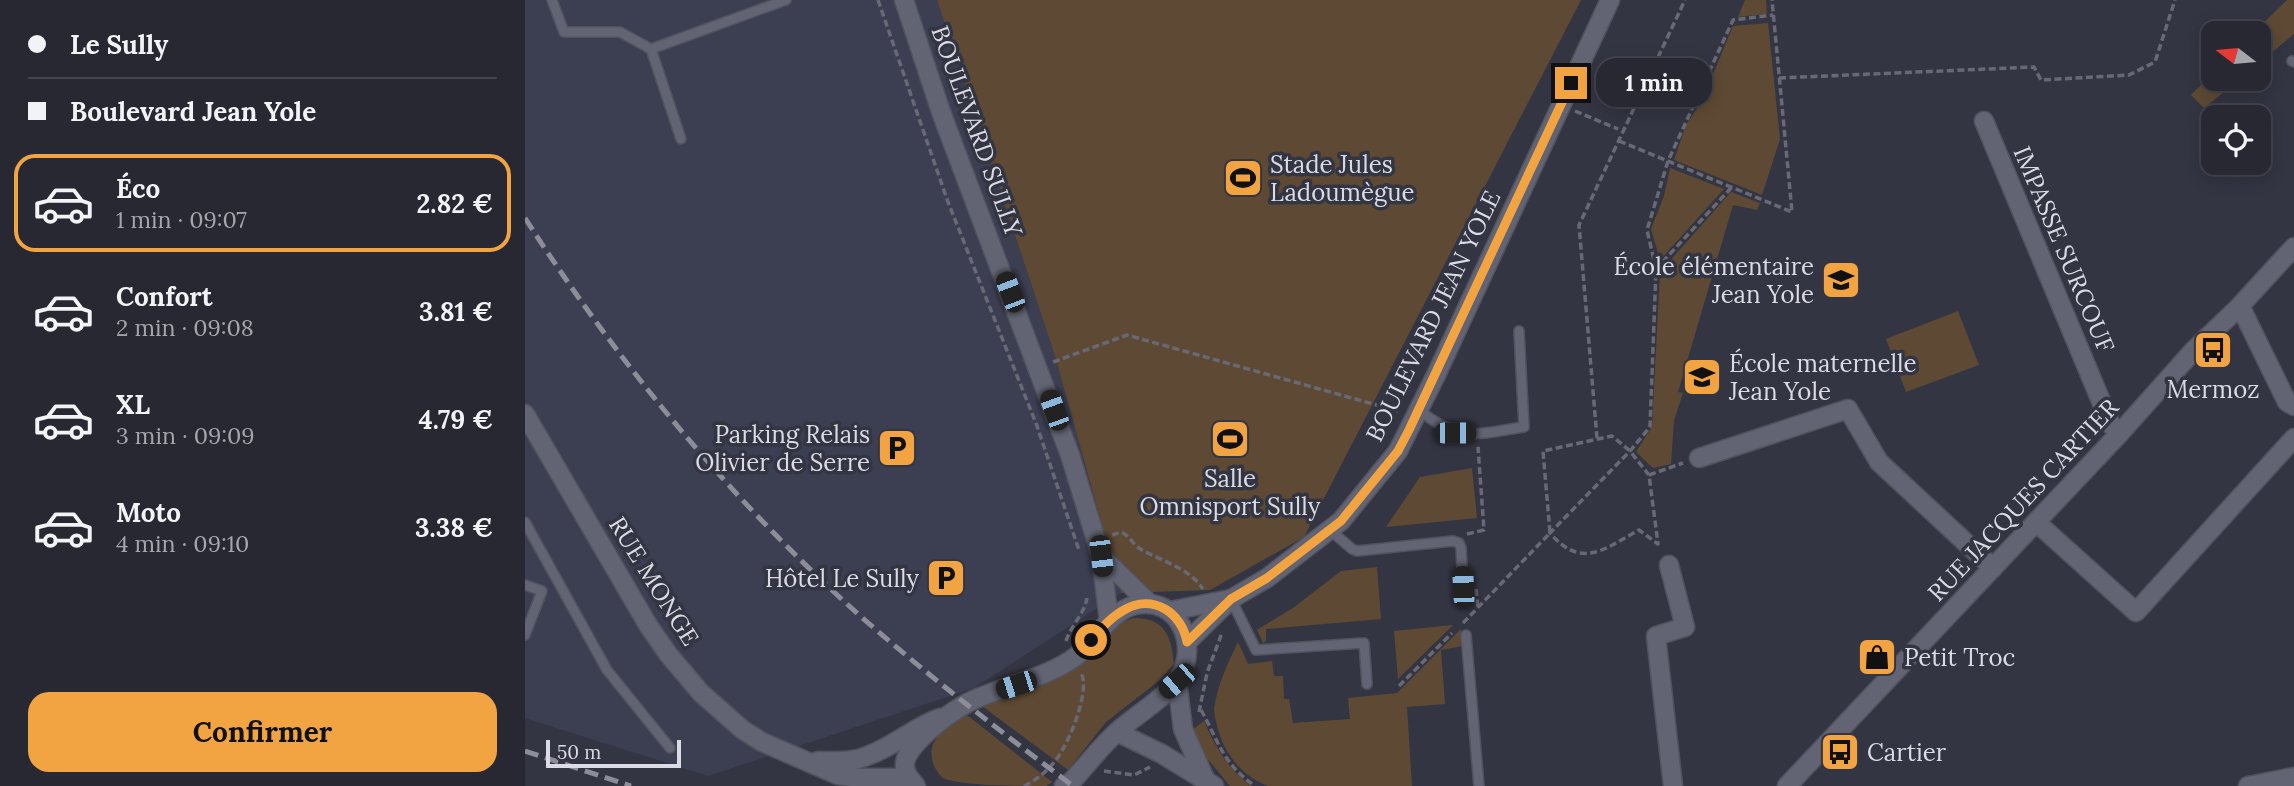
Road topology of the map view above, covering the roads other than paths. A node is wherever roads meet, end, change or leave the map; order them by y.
1 (552, 0) edge
2 (786, 0) edge
3 (904, 0) edge
4 (1610, 0) edge
5 (651, 49) junction
6 (1984, 121) dead end
7 (681, 139) dead end
8 (2294, 247) edge
9 (2238, 309) junction
10 (1519, 331) dead end
11 (2294, 407) edge
12 (1419, 410) junction
13 (525, 414) edge
14 (2120, 433) junction
15 (2294, 438) edge
16 (1699, 458) road end
17 (525, 522) edge
18 (2036, 522) junction
19 (1330, 530) junction
20 (1099, 549) junction
21 (1665, 558) road end
22 (1993, 568) junction
23 (525, 584) edge
24 (1463, 587) dead end
25 (1231, 599) junction
26 (1149, 604) junction
27 (1214, 608) junction
28 (1170, 611) junction
29 (1109, 621) junction
30 (525, 635) edge
31 (1466, 635) dead end
32 (1187, 642) junction
33 (1177, 681) junction
34 (1367, 684) dead end
35 (947, 715) junction
36 (1117, 732) junction
37 (670, 748) dead end
38 (811, 762) junction
39 (2294, 777) edge
40 (913, 782) edge
41 (1209, 782) edge
42 (1068, 785) edge
43 (1479, 786) edge
44 (1673, 786) edge
45 (1787, 786) edge
46 (2248, 786) edge

1 - 5 lane
2 - 5 lane
3 - 20 street, BOULEVARD SULLY
4 - 12 street, BOULEVARD JEAN YOLE
5 - 7 lane
6 - 14 street, IMPASSE SURCOUF
8 - 9 street, RUE JACQUES CARTIER
9 - 11 street
9 - 14 street, RUE JACQUES CARTIER
10 - 12 lane
12 - 19 street, BOULEVARD JEAN YOLE
13 - 38 street, RUE MONGE
14 - 18 street, RUE JACQUES CARTIER
15 - 18 street
16 - 22 street
17 - 37 lane
18 - 22 street, RUE JACQUES CARTIER
19 - 24 lane
19 - 25 street, BOULEVARD JEAN YOLE
20 - 26 street, BOULEVARD SULLY
20 - 29 street, BOULEVARD SULLY
21 - 44 street
22 - 45 street, RUE JACQUES CARTIER
23 - 30 lane
25 - 27 street, BOULEVARD JEAN YOLE
25 - 34 lane
26 - 28 street
26 - 29 street
27 - 28 street
27 - 32 street, BOULEVARD JEAN YOLE
28 - 32 street
29 - 35 street
31 - 43 lane
32 - 33 street
33 - 36 street
33 - 41 street
35 - 38 street, RUE MONGE
35 - 40 street
36 - 41 street
36 - 42 street
38 - 40 street, RUE MONGE
39 - 46 street

